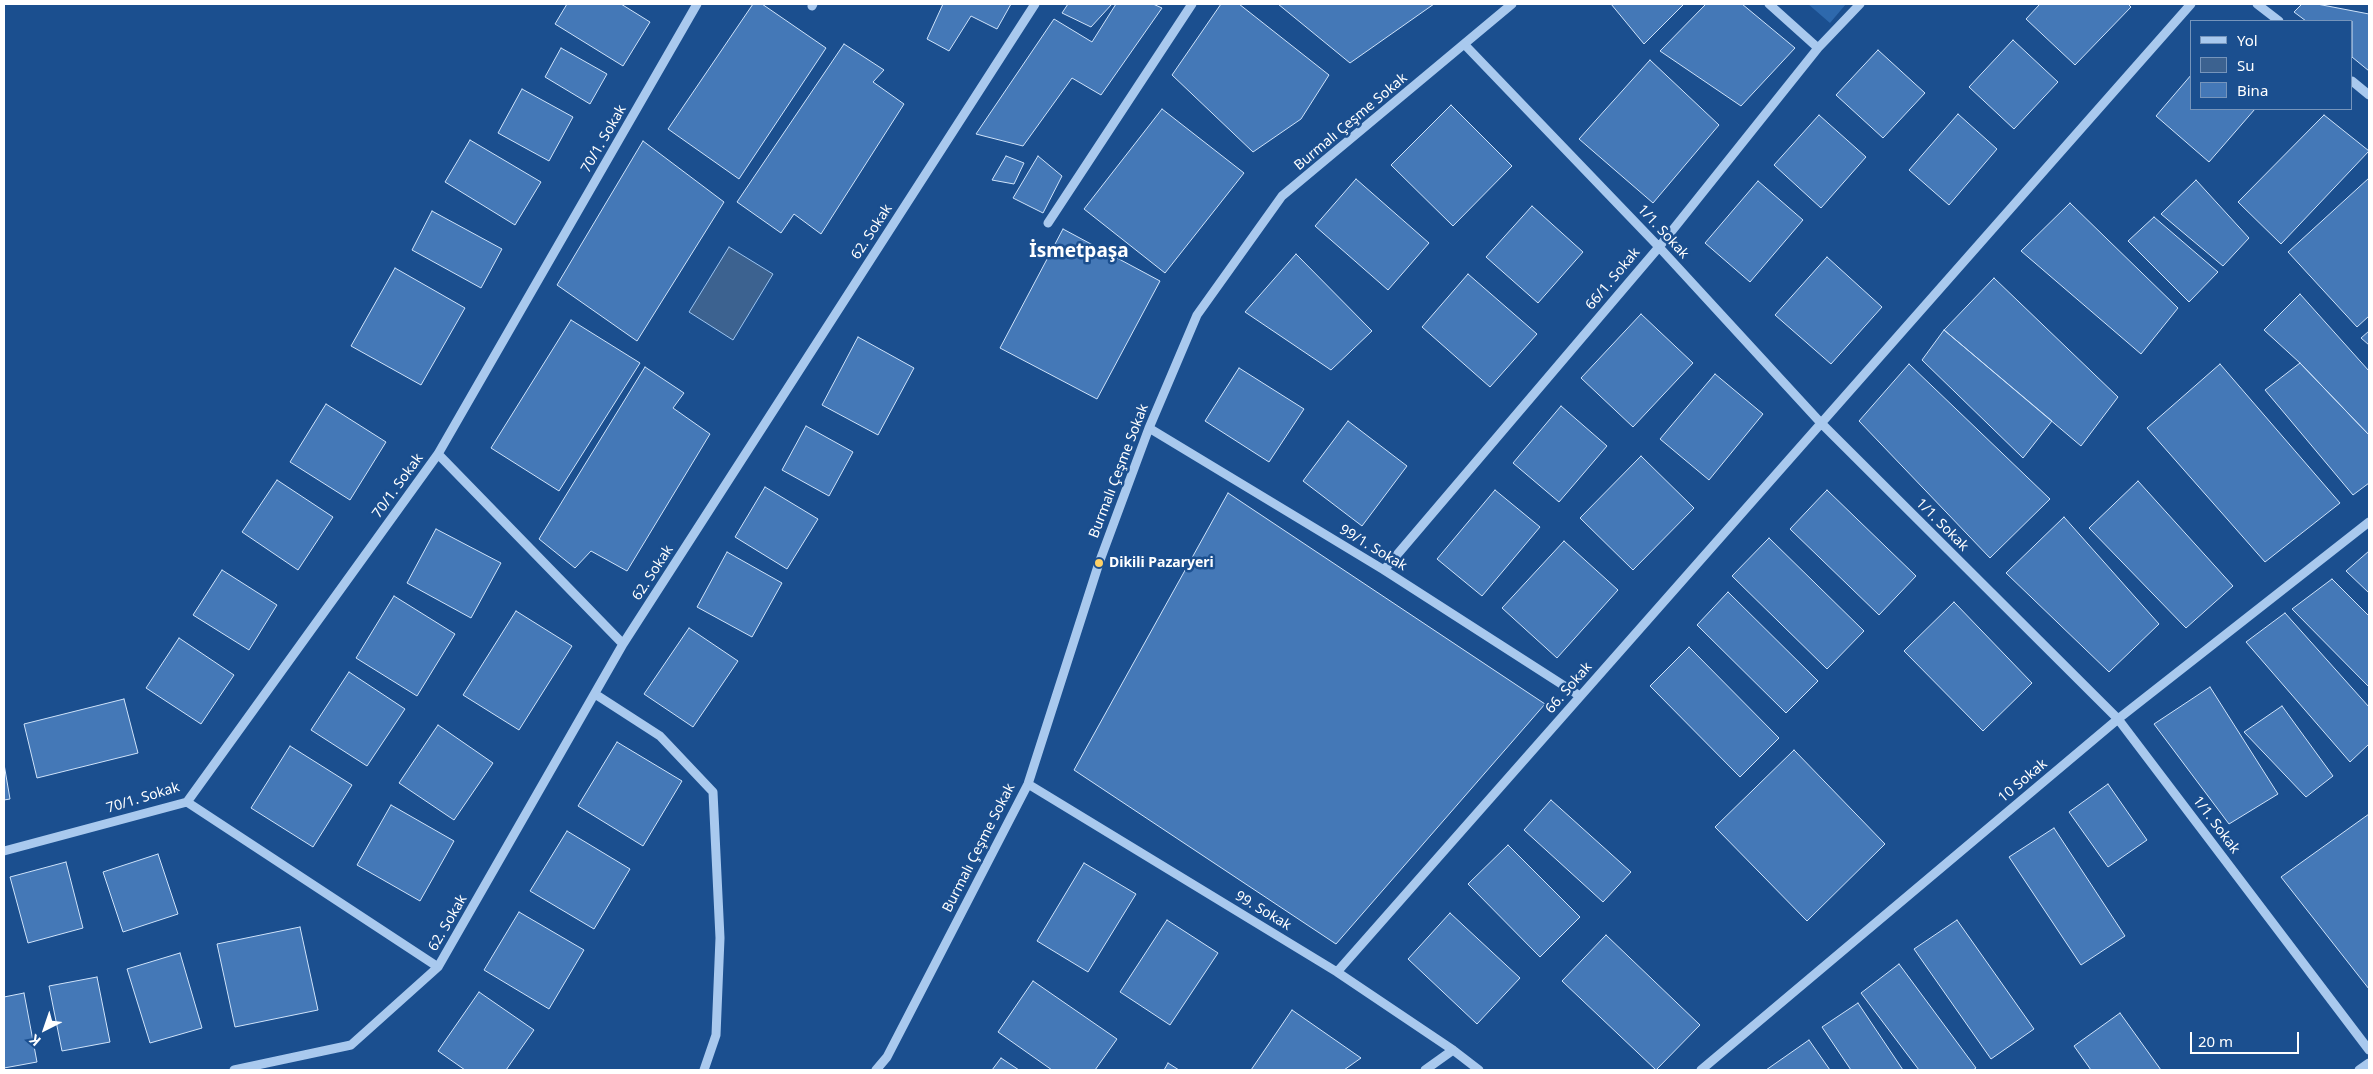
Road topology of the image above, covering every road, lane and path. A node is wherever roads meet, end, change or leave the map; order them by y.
1 (698, 4) edge
2 (1034, 4) edge
3 (1192, 4) edge
4 (1512, 4) edge
5 (1770, 4) edge
6 (1860, 4) edge
7 (2191, 4) edge
8 (2257, 4) edge
9 (2278, 20) edge
10 (1465, 45) junction
11 (1818, 48) junction
12 (2353, 82) edge
13 (2369, 95) edge
14 (1048, 223) dead end
15 (1658, 247) junction
16 (1820, 422) junction
17 (1149, 428) junction
18 (438, 454) junction
19 (2369, 522) edge
20 (1384, 570) junction
21 (623, 644) junction
22 (595, 694) junction
23 (1580, 696) junction
24 (2118, 719) junction
25 (1028, 784) junction
26 (187, 802) junction
27 (4, 851) edge
28 (438, 968) junction
29 (1337, 972) junction
30 (1454, 1050) junction
31 (2369, 1050) edge
32 (2369, 1063) edge
33 (234, 1070) edge
34 (704, 1070) edge
35 (876, 1070) edge
36 (1425, 1070) edge
37 (1479, 1070) edge
38 (1701, 1070) edge
39 (2359, 1070) edge

1 - 18 street, 70/1. Sokak
2 - 21 street, 62. Sokak
3 - 14 street
4 - 10 street, Burmalı Çeşme Sokak
5 - 11 street
6 - 11 street, 66/1. Sokak
7 - 16 street, 66. Sokak
8 - 9 street
10 - 15 street, 1/1. Sokak
10 - 17 street, Burmalı Çeşme Sokak
11 - 15 street, 66/1. Sokak
12 - 13 street
15 - 16 street, 1/1. Sokak
15 - 20 street, 66/1. Sokak
16 - 23 street, 66. Sokak
16 - 24 street, 1/1. Sokak
17 - 20 street, 99/1. Sokak
17 - 25 street, Burmalı Çeşme Sokak
18 - 21 street
18 - 26 street, 70/1. Sokak
19 - 24 street, 10 Sokak
20 - 23 street, 99/1. Sokak
21 - 22 street, 62. Sokak
22 - 28 street, 62. Sokak
22 - 34 street
23 - 29 street, 66. Sokak
24 - 31 street, 1/1. Sokak
24 - 38 street, 10 Sokak
25 - 29 street, 99. Sokak
25 - 35 street, Burmalı Çeşme Sokak
26 - 27 street, 70/1. Sokak
26 - 28 street
28 - 33 street, 62. Sokak
29 - 30 street, 99. Sokak
30 - 36 street
30 - 37 street, 99. Sokak
32 - 39 street

